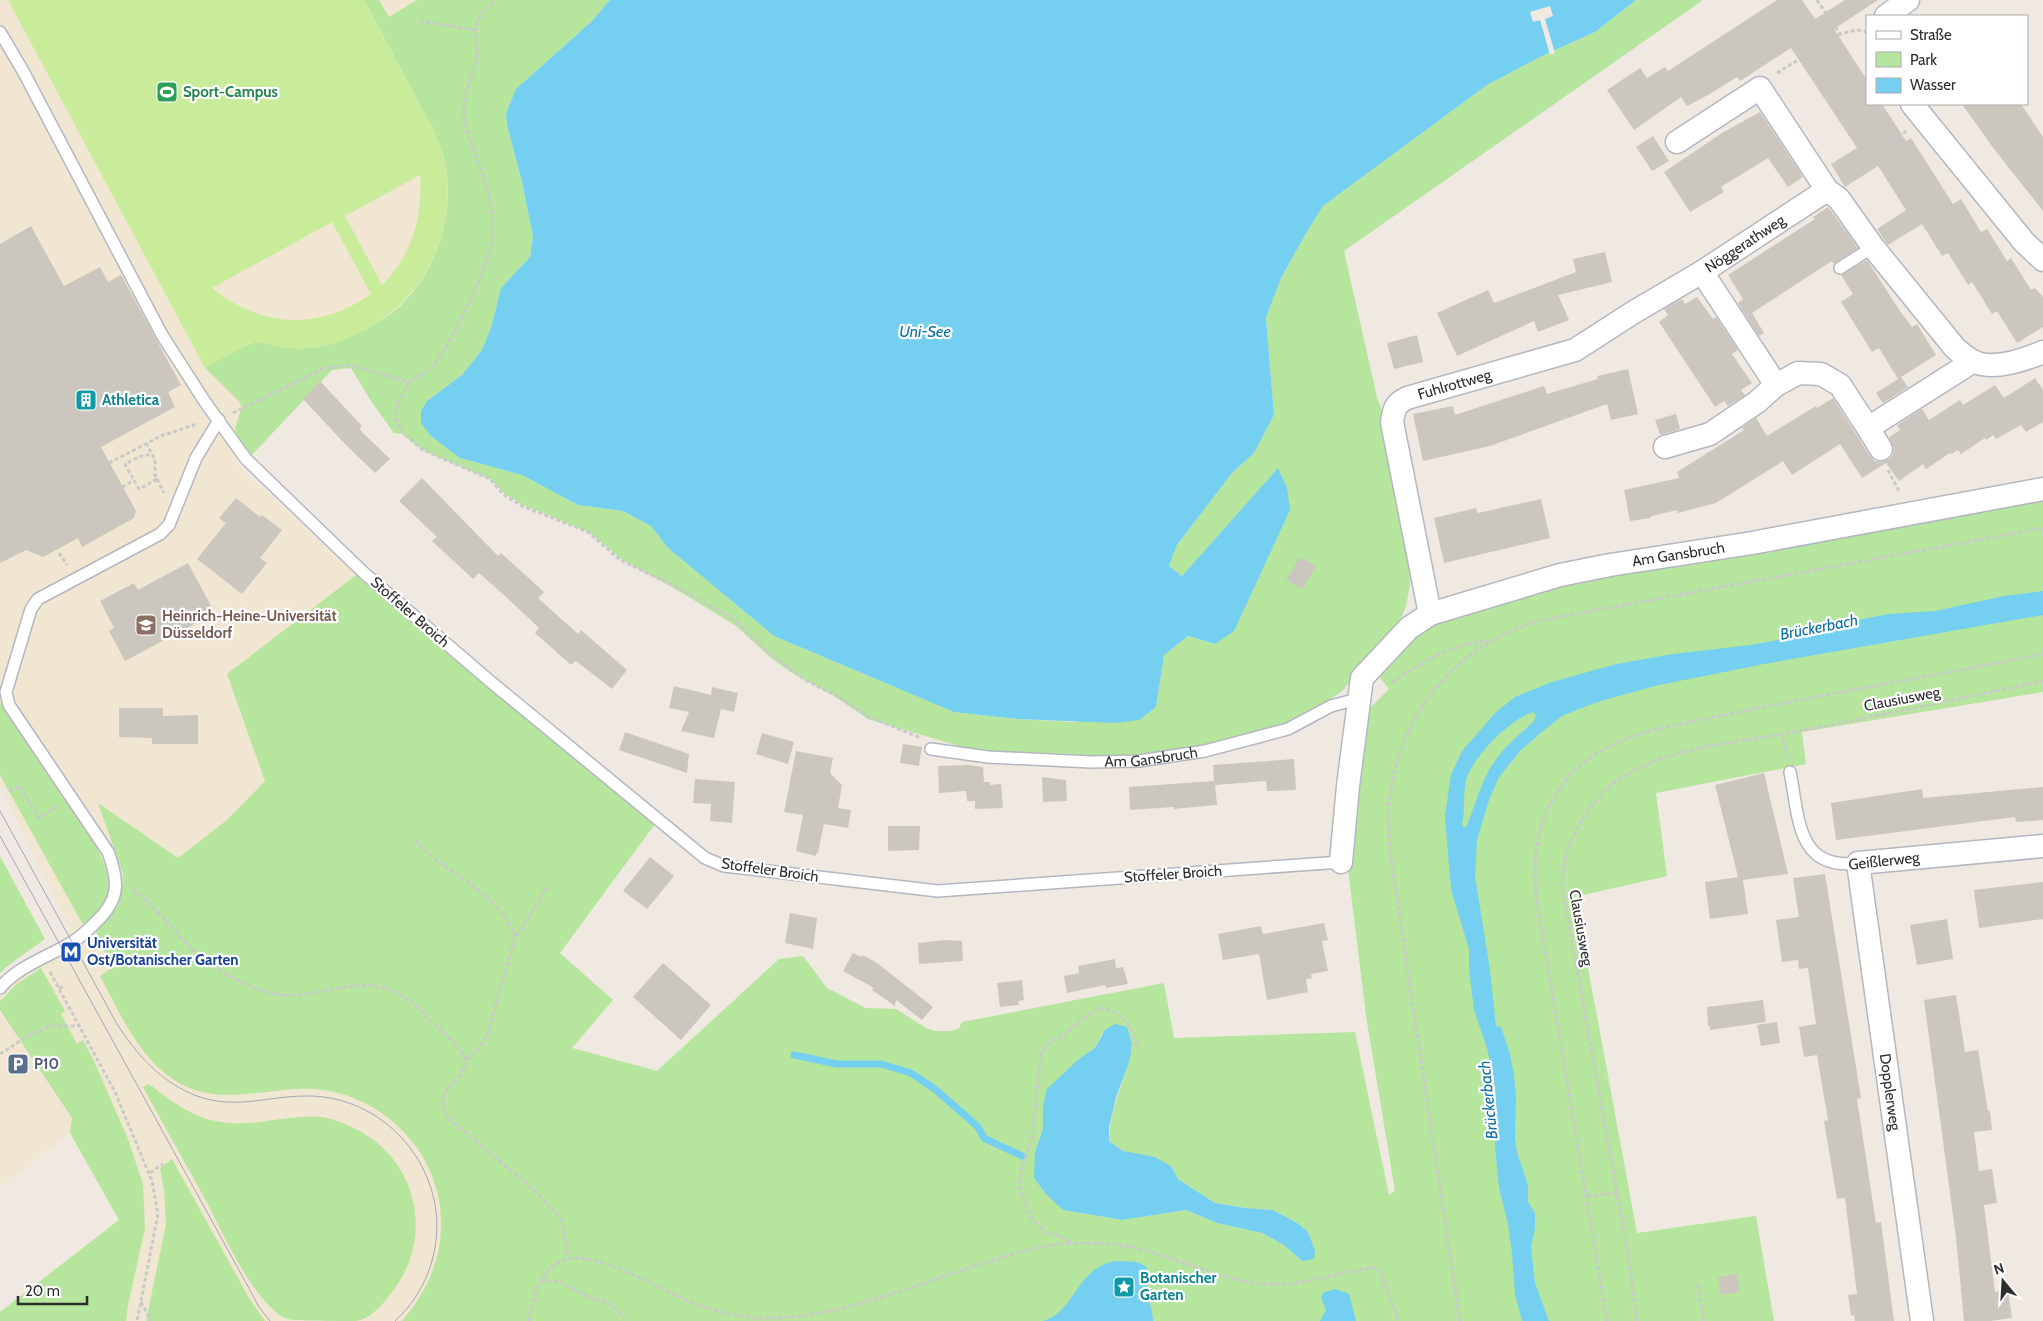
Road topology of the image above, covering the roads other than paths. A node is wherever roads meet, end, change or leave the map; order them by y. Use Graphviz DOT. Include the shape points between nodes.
graph roads {
  1 [pos="1908,0"];
  2 [pos="1887,15"];
  3 [pos="0,32"];
  4 [pos="1918,112"];
  5 [pos="1677,142"];
  6 [pos="1825,188"];
  7 [pos="1873,247"];
  8 [pos="2043,260"];
  9 [pos="1840,268"];
  10 [pos="1702,272"];
  11 [pos="2043,352"];
  12 [pos="1972,362"];
  13 [pos="1776,385"];
  14 [pos="219,420"];
  15 [pos="1868,428"];
  16 [pos="1664,447"];
  17 [pos="1881,449"];
  18 [pos="2043,489"];
  19 [pos="1430,614"];
  20 [pos="1361,698"];
  21 [pos="932,749"];
  22 [pos="1790,772"];
  23 [pos="2043,846"];
  24 [pos="1341,862"];
  25 [pos="1858,863"];
  26 [pos="0,988"];
  27 [pos="1922,1321"];
  1 -- 2 [label="street"];
  3 -- 14 [label="lane, Stoffeler Broich" via="162,335"];
  4 -- 8 [label="street" via="2024,242"];
  5 -- 6 [label="street" via="1760,88"];
  6 -- 7 [label="street" via="1839,199"];
  6 -- 10 [label="street, Nöggerathweg"];
  7 -- 9 [label="lane"];
  7 -- 12 [label="street" via="1956,348"];
  10 -- 13 [label="street, Nöggerathweg"];
  10 -- 19 [label="street, Fuhlrottweg" via="1575,350 1398,402 1392,422"];
  11 -- 12 [label="street" via="2003,365"];
  12 -- 15 [label="street"];
  13 -- 15 [label="street" via="1798,373 1821,374 1840,385"];
  13 -- 16 [label="street" via="1710,434"];
  14 -- 24 [label="lane, Stoffeler Broich" via="246,459 364,573 490,682 705,858 724,866 938,891"];
  14 -- 26 [label="lane" via="196,458 169,525 160,534 38,599 31,609 6,692 9,705 108,852 115,870 116,895 100,918 73,942 16,974"];
  15 -- 17 [label="street"];
  18 -- 19 [label="street, Am Gansbruch" via="1560,575"];
  19 -- 20 [label="street, Am Gansbruch" via="1409,628 1362,678"];
  20 -- 21 [label="lane, Am Gansbruch" via="1331,706 1288,729 1205,751 1139,761 988,757"];
  20 -- 24 [label="street, Am Gansbruch"];
  22 -- 25 [label="lane, Geißlerweg" via="1804,838 1815,855 1841,865"];
  23 -- 25 [label="street, Geißlerweg"];
  25 -- 27 [label="street, Dopplerweg"];
}
